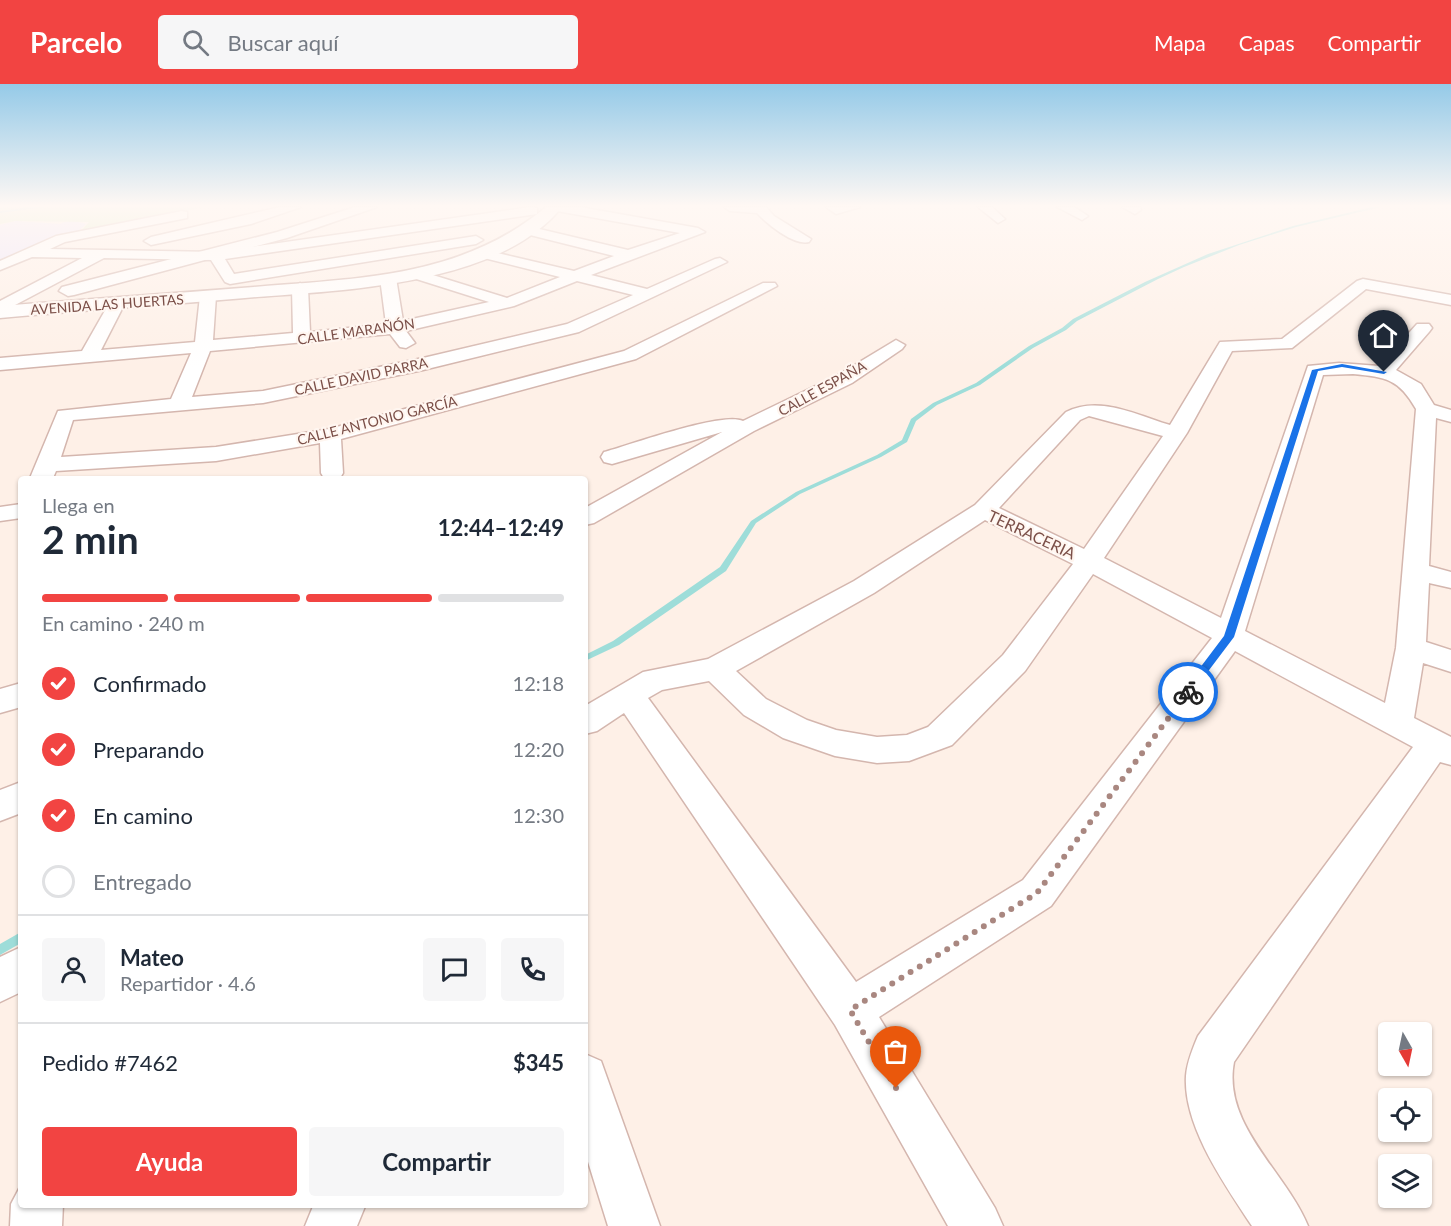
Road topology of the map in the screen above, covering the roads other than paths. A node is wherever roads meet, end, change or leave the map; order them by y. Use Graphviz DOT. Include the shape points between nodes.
graph roads {
  1 [pos="89,260"];
  2 [pos="192,260"];
  3 [pos="216,260"];
  4 [pos="376,260"];
  5 [pos="448,260"];
  6 [pos="522,260"];
  7 [pos="616,260"];
  8 [pos="720,262"];
  9 [pos="415,274"];
  10 [pos="575,277"];
  11 [pos="388,278"];
  12 [pos="769,286"];
  13 [pos="300,288"];
  14 [pos="647,294"];
  15 [pos="208,296"];
  16 [pos="1451,300"];
  17 [pos="117,303"];
  18 [pos="508,303"];
  19 [pos="0,310"];
  20 [pos="20,310"];
  21 [pos="395,328"];
  22 [pos="573,328"];
  23 [pos="1423,328"];
  24 [pos="0,331"];
  25 [pos="302,338"];
  26 [pos="896,345"];
  27 [pos="203,347"];
  28 [pos="89,355"];
  29 [pos="630,355"];
  30 [pos="0,364"];
  31 [pos="423,364"];
  32 [pos="1384,372"];
  33 [pos="179,404"];
  34 [pos="1438,412"];
  35 [pos="65,415"];
  36 [pos="747,427"];
  37 [pos="1176,433"];
  38 [pos="330,435"];
  39 [pos="216,454"];
  40 [pos="612,457"];
  41 [pos="45,472"];
  42 [pos="333,473"];
  43 [pos="203,476"];
  44 [pos="984,510"];
  45 [pos="18,511"];
  46 [pos="0,514"];
  47 [pos="588,516"];
  48 [pos="1089,561"];
  49 [pos="1415,571"];
  50 [pos="1451,580"];
  51 [pos="1229,637"];
  52 [pos="1411,648"];
  53 [pos="1451,661"];
  54 [pos="715,669"];
  55 [pos="628,694"];
  56 [pos="18,696"];
  57 [pos="0,700"];
  58 [pos="588,720"];
  59 [pos="1397,723"];
  60 [pos="1443,748"];
  61 [pos="18,797"];
  62 [pos="0,806"];
  63 [pos="18,970"];
  64 [pos="0,981"];
  65 [pos="850,1010"];
  66 [pos="588,1086"];
  67 [pos="37,1208"];
  68 [pos="339,1208"];
  69 [pos="36,1226"];
  70 [pos="331,1226"];
  71 [pos="634,1226"];
  72 [pos="977,1226"];
  73 [pos="1282,1226"];
  1 -- 19 [label="street"];
  2 -- 19 [label="street"];
  3 -- 4 [label="street" via="230,279"];
  5 -- 9 [label="street, AVENIDA LAS HUERTAS"];
  6 -- 10 [label="street"];
  7 -- 10 [label="street, CALLE MARAÑÓN"];
  8 -- 14 [label="street, CALLE DAVID PARRA"];
  9 -- 11 [label="street, AVENIDA LAS HUERTAS"];
  9 -- 18 [label="street"];
  10 -- 14 [label="street"];
  10 -- 18 [label="street, CALLE MARAÑÓN"];
  11 -- 13 [label="street, AVENIDA LAS HUERTAS"];
  11 -- 21 [label="street"];
  12 -- 29 [label="street, CALLE ANTONIO GARCÍA"];
  13 -- 15 [label="street, AVENIDA LAS HUERTAS"];
  13 -- 25 [label="street"];
  14 -- 22 [label="street, CALLE DAVID PARRA"];
  15 -- 17 [label="street, AVENIDA LAS HUERTAS"];
  15 -- 27 [label="street"];
  16 -- 37 [label="street" via="1363,284 1286,344 1226,346"];
  17 -- 20 [label="street, AVENIDA LAS HUERTAS"];
  17 -- 28 [label="street"];
  18 -- 21 [label="street, CALLE MARAÑÓN"];
  19 -- 20 [label="street, AVENIDA LAS HUERTAS"];
  20 -- 24 [label="street"];
  21 -- 25 [label="street, CALLE MARAÑÓN"];
  21 -- 31 [label="street"];
  22 -- 29 [label="street"];
  22 -- 31 [label="street, CALLE DAVID PARRA"];
  23 -- 32 [label="street"];
  25 -- 27 [label="street, CALLE MARAÑÓN"];
  26 -- 36 [label="street, CALLE ESPAÑA" via="845,379"];
  27 -- 28 [label="street, CALLE MARAÑÓN"];
  27 -- 33 [label="street"];
  28 -- 30 [label="street, CALLE MARAÑÓN"];
  29 -- 38 [label="street, CALLE ANTONIO GARCÍA"];
  31 -- 33 [label="street, CALLE DAVID PARRA" via="263,397"];
  32 -- 34 [label="street" via="1414,387"];
  32 -- 51 [label="street" via="1342,366 1315,370"];
  33 -- 35 [label="street, CALLE DAVID PARRA"];
  34 -- 49 [label="street"];
  35 -- 41 [label="street, CALLE ANTONIO GARCÍA"];
  36 -- 40 [label="street" via="735,424 709,428"];
  36 -- 47 [label="street, CALLE ESPAÑA"];
  37 -- 44 [label="street" via="1098,410 1085,410 1074,416"];
  37 -- 48 [label="street"];
  38 -- 39 [label="street, CALLE ANTONIO GARCÍA"];
  38 -- 42 [label="street"];
  39 -- 41 [label="street, CALLE ANTONIO GARCÍA"];
  39 -- 43 [label="street"];
  44 -- 48 [label="street, TERRACERIA"];
  44 -- 54 [label="street, TERRACERIA" via="864,587"];
  45 -- 46 [label="street"];
  48 -- 51 [label="street, TERRACERIA"];
  48 -- 54 [label="street" via="1014,663 940,736 909,748 867,749 795,729 755,707"];
  49 -- 50 [label="street"];
  49 -- 52 [label="street"];
  51 -- 59 [label="street, TERRACERIA"];
  51 -- 65 [label="street" via="1037,893"];
  52 -- 53 [label="street"];
  52 -- 59 [label="street"];
  54 -- 55 [label="street, TERRACERIA" via="654,680"];
  55 -- 58 [label="street, TERRACERIA"];
  55 -- 65 [label="street"];
  56 -- 57 [label="street"];
  59 -- 60 [label="street, TERRACERIA"];
  60 -- 73 [label="street" via="1214,1052 1209,1076 1213,1107 1233,1152"];
  61 -- 62 [label="street"];
  63 -- 64 [label="street"];
  65 -- 72 [label="street"];
  66 -- 71 [label="street"];
  67 -- 69 [label="street"];
  68 -- 70 [label="street"];
}
